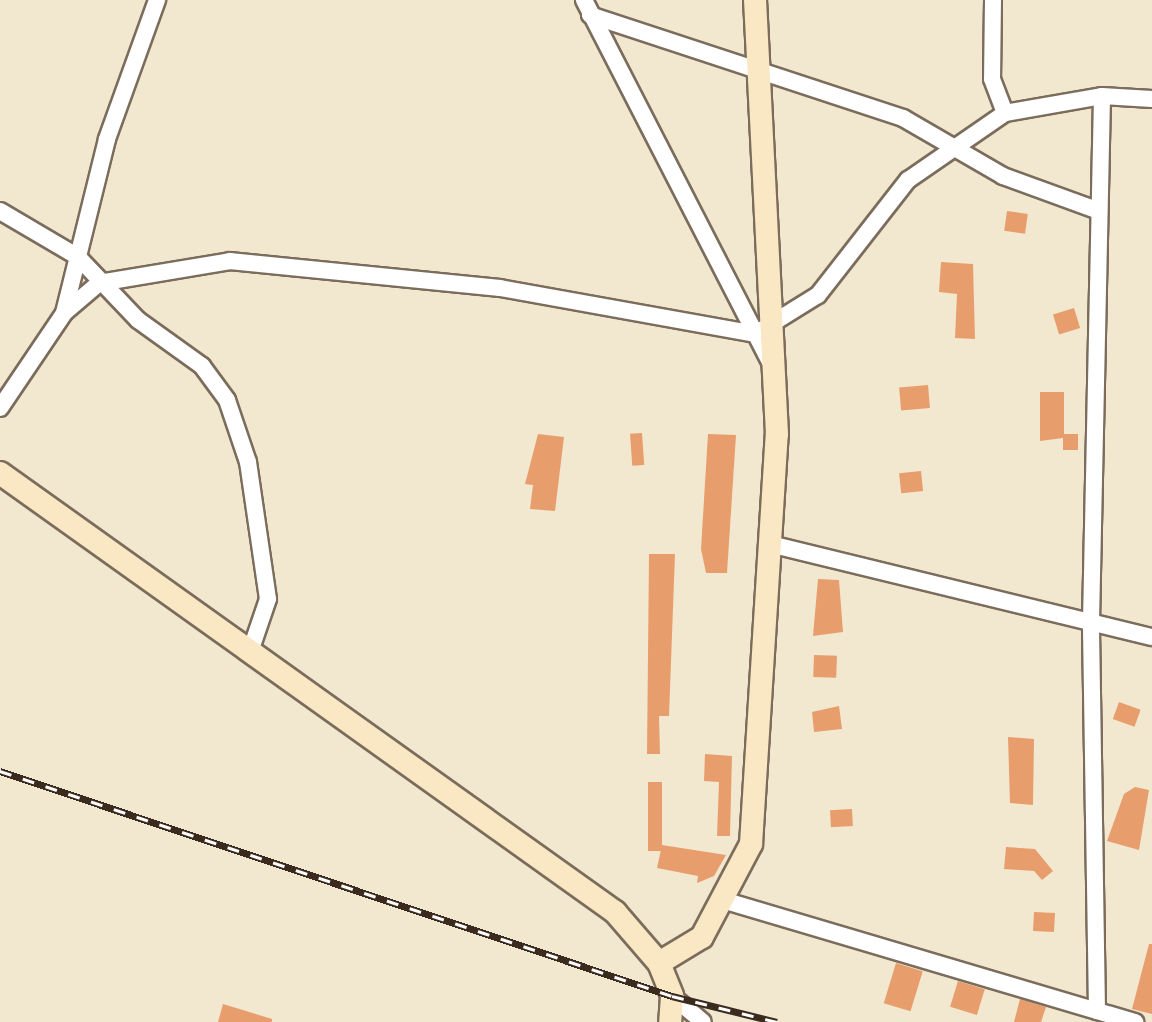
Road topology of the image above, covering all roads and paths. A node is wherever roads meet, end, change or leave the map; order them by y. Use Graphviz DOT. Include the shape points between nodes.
graph roads {
  1 [pos="157,0"];
  2 [pos="755,0"];
  3 [pos="993,0"];
  4 [pos="587,7"];
  5 [pos="758,70"];
  6 [pos="1102,96"];
  7 [pos="1152,99"];
  8 [pos="1005,113"];
  9 [pos="952,144"];
  10 [pos="0,211"];
  11 [pos="1099,211"];
  12 [pos="78,257"];
  13 [pos="99,283"];
  14 [pos="64,313"];
  15 [pos="763,331"];
  16 [pos="0,408"];
  17 [pos="0,473"];
  18 [pos="770,544"];
  19 [pos="1091,622"];
  20 [pos="1152,637"];
  21 [pos="250,652"];
  22 [pos="726,901"];
  23 [pos="659,963"];
  24 [pos="672,996"];
  25 [pos="1097,1011"];
  26 [pos="670,1022"];
  27 [pos="703,1022"];
  28 [pos="1135,1022"];
  1 -- 12 [label="street" via="107,139"];
  2 -- 5 [label="main road"];
  3 -- 8 [label="street" via="992,79"];
  4 -- 5 [label="street"];
  4 -- 15 [label="street"];
  5 -- 9 [label="street" via="903,118"];
  5 -- 15 [label="main road"];
  6 -- 7 [label="street"];
  6 -- 8 [label="street"];
  6 -- 11 [label="street"];
  8 -- 9 [label="street"];
  9 -- 11 [label="street" via="1003,176"];
  9 -- 15 [label="street" via="908,180 818,295"];
  10 -- 12 [label="street"];
  11 -- 19 [label="street"];
  12 -- 13 [label="street"];
  12 -- 14 [label="street"];
  13 -- 14 [label="street"];
  13 -- 15 [label="street" via="230,261 500,288"];
  13 -- 21 [label="street" via="202,366 227,400 248,462 268,599"];
  14 -- 16 [label="street"];
  15 -- 18 [label="main road" via="773,369"];
  17 -- 21 [label="main road"];
  18 -- 19 [label="street"];
  18 -- 22 [label="main road" via="751,844"];
  19 -- 20 [label="street"];
  19 -- 25 [label="street"];
  21 -- 23 [label="main road" via="615,912"];
  22 -- 23 [label="main road" via="702,937"];
  22 -- 25 [label="street"];
  23 -- 24 [label="main road"];
  24 -- 26 [label="main road"];
  24 -- 27 [label="street"];
  25 -- 28 [label="street"];
}
